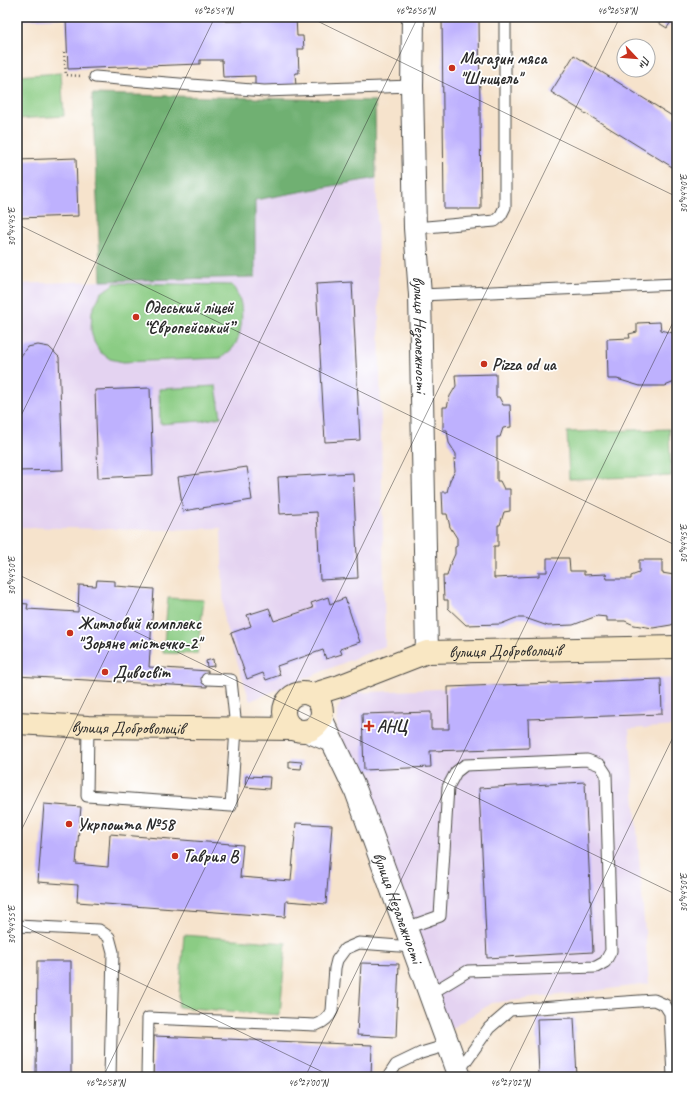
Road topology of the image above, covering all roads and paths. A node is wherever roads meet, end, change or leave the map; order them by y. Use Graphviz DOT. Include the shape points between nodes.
graph roads {
  1 [pos="413,17"];
  2 [pos="505,17"];
  3 [pos="64,52"];
  4 [pos="95,77"];
  5 [pos="412,86"];
  6 [pos="415,228"];
  7 [pos="677,284"];
  8 [pos="420,295"];
  9 [pos="677,647"];
  10 [pos="426,652"];
  11 [pos="207,679"];
  12 [pos="284,707"];
  13 [pos="311,717"];
  14 [pos="17,723"];
  15 [pos="88,727"];
  16 [pos="238,728"];
  17 [pos="17,926"];
  18 [pos="409,938"];
  19 [pos="430,994"];
  20 [pos="448,1045"];
  21 [pos="459,1075"];
  22 [pos="110,1077"];
  23 [pos="147,1077"];
  24 [pos="388,1077"];
  25 [pos="673,1077"];
  1 -- 5 [label="street, вулиця Незалежності"];
  2 -- 6 [label="lane" via="505,207 495,221"];
  3 -- 4 [label="path" via="66,75"];
  4 -- 5 [label="lane" via="264,91"];
  5 -- 6 [label="street, вулиця Незалежності"];
  6 -- 8 [label="street, вулиця Незалежності"];
  7 -- 8 [label="lane"];
  8 -- 10 [label="street, вулиця Незалежності"];
  9 -- 10 [label="street, вулиця Добровольців"];
  10 -- 13 [label="street, вулиця Добровольців" via="340,686"];
  11 -- 16 [label="lane" via="231,680"];
  12 -- 13 [label="street" via="285,720 289,725"];
  12 -- 13 [label="street, вулиця Добровольців" via="292,697 305,694"];
  12 -- 16 [label="street, вулиця Добровольців"];
  13 -- 16 [label="street, вулиця Добровольців"];
  13 -- 18 [label="street, вулиця Незалежності" via="331,741 356,791"];
  14 -- 15 [label="street, вулиця Добровольців"];
  15 -- 16 [label="street, вулиця Добровольців"];
  15 -- 16 [label="lane" via="86,796 231,806"];
  17 -- 22 [label="lane" via="99,930 109,937 113,952"];
  18 -- 19 [label="street, вулиця Незалежності"];
  18 -- 19 [label="lane" via="440,916 448,787 456,772 466,765 587,760 600,765 606,774 611,950 605,962 596,967 468,971"];
  18 -- 23 [label="lane" via="359,943 345,949 335,968 332,1011 330,1016 316,1025 148,1018"];
  19 -- 20 [label="street, вулиця Незалежності"];
  20 -- 21 [label="street, вулиця Незалежності"];
  20 -- 24 [label="lane" via="421,1053 396,1065"];
  21 -- 25 [label="lane" via="489,1028 510,1010 654,1000 665,1005 670,1013"];
}
